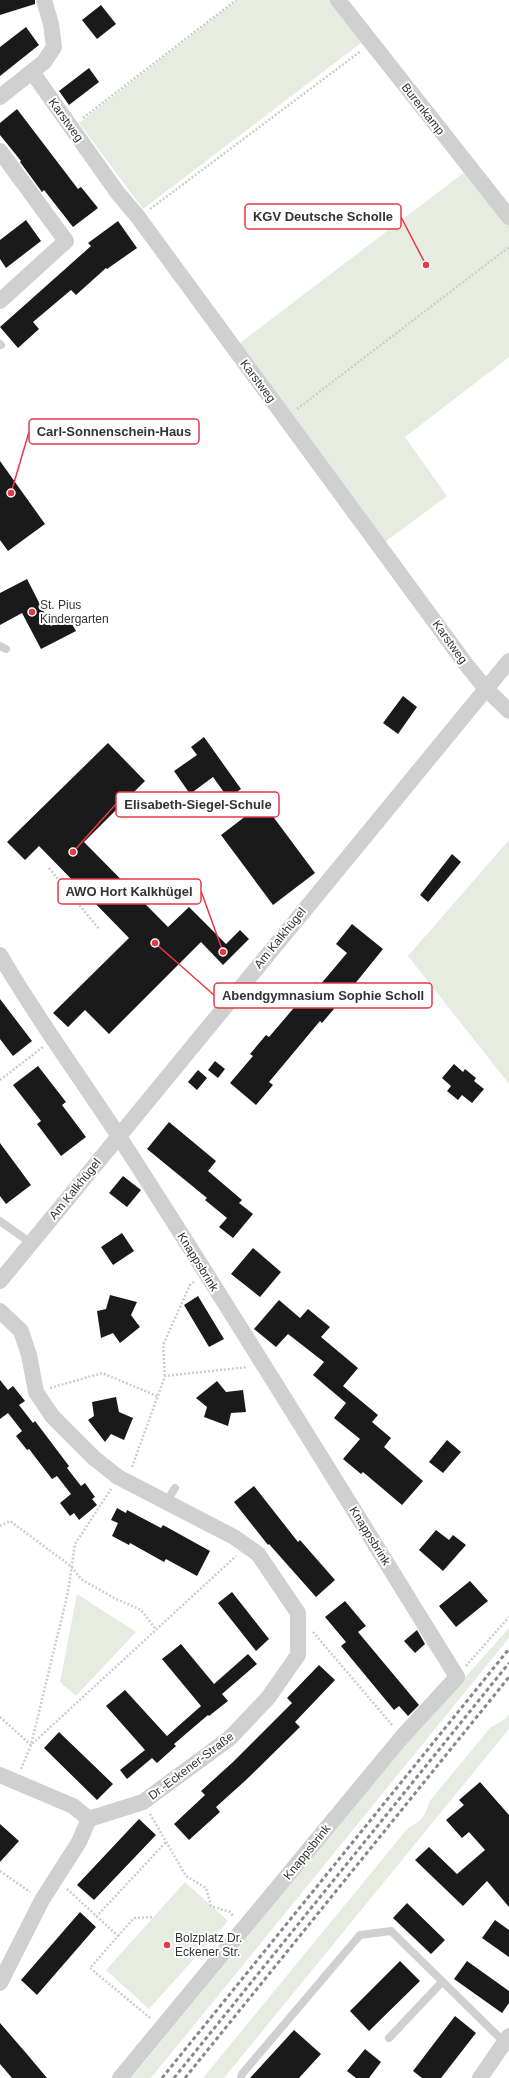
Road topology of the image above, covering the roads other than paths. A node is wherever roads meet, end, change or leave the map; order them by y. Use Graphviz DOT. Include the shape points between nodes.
graph roads {
  1 [pos="44,0"];
  2 [pos="338,0"];
  3 [pos="32,72"];
  4 [pos="0,97"];
  5 [pos="0,152"];
  6 [pos="509,217"];
  7 [pos="0,301"];
  8 [pos="509,661"];
  9 [pos="486,689"];
  10 [pos="509,711"];
  11 [pos="0,955"];
  12 [pos="118,1136"];
  13 [pos="0,1221"];
  14 [pos="31,1243"];
  15 [pos="0,1281"];
  16 [pos="0,1311"];
  17 [pos="175,1488"];
  18 [pos="166,1502"];
  19 [pos="0,1775"];
  20 [pos="89,1819"];
  21 [pos="442,1982"];
  22 [pos="0,1983"];
  23 [pos="389,2038"];
  24 [pos="507,2039"];
  25 [pos="120,2078"];
  26 [pos="241,2078"];
  27 [pos="480,2078"];
  1 -- 3 [label="street" via="54,47 44,62"];
  2 -- 6 [label="street, Burenkamp"];
  3 -- 4 [label="street"];
  3 -- 9 [label="street, Karstweg" via="117,192"];
  5 -- 7 [label="street" via="66,241"];
  8 -- 9 [label="street, Am Kalkhügel"];
  9 -- 10 [label="street"];
  9 -- 12 [label="street, Am Kalkhügel"];
  11 -- 12 [label="street, Knappsbrink"];
  12 -- 14 [label="street, Am Kalkhügel"];
  12 -- 25 [label="street, Knappsbrink" via="284,1396 457,1676 402,1736 163,2029"];
  13 -- 14 [label="lane"];
  14 -- 15 [label="street, Am Kalkhügel"];
  16 -- 18 [label="street" via="21,1331 29,1355 36,1392 52,1416 94,1458 123,1479"];
  17 -- 18 [label="lane"];
  18 -- 20 [label="street, Dr.-Eckener-Straße" via="234,1537 258,1554 298,1614 298,1655 268,1698 230,1738 143,1802"];
  19 -- 20 [label="street" via="73,1806"];
  20 -- 22 [label="street" via="79,1842 42,1900"];
  21 -- 23 [label="lane"];
  21 -- 24 [label="lane"];
  21 -- 26 [label="lane" via="391,1931 360,1935"];
  24 -- 27 [label="street"];
}
